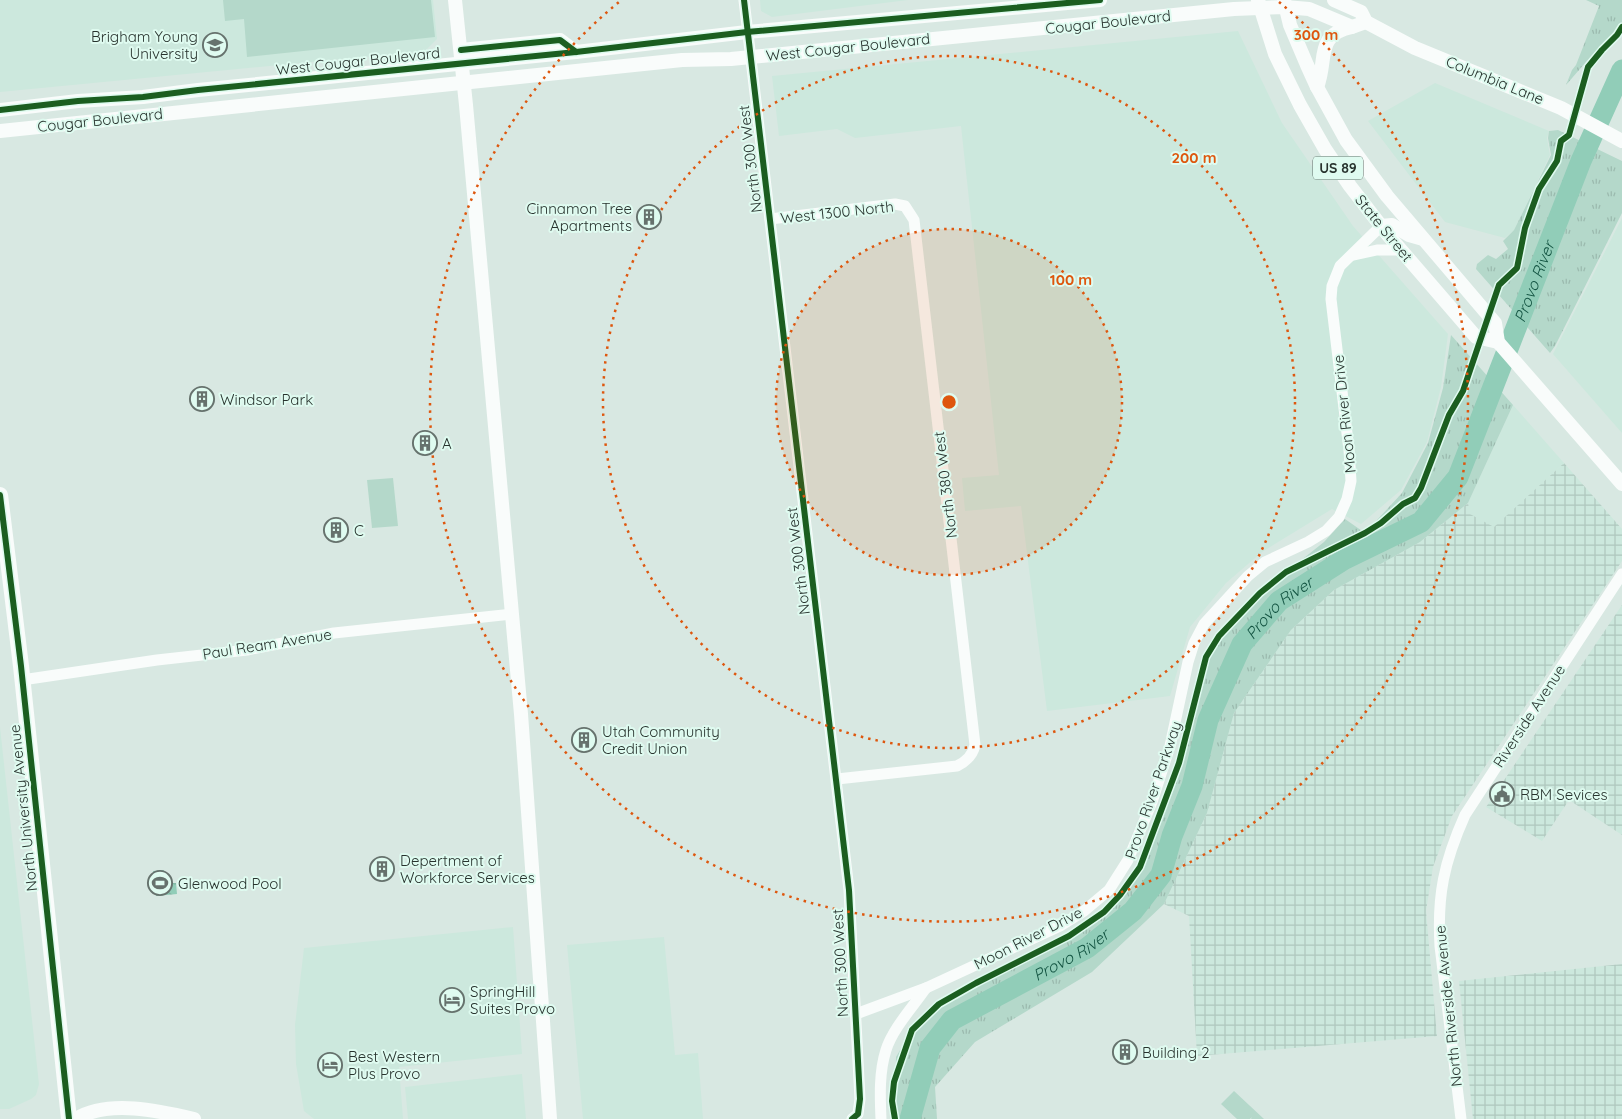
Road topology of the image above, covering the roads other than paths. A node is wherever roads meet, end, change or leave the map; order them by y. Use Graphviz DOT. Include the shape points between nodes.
graph roads {
  1 [pos="455,0"];
  2 [pos="744,0"];
  3 [pos="1100,0"];
  4 [pos="1334,0"];
  5 [pos="1285,3"];
  6 [pos="1258,4"];
  7 [pos="892,20"];
  8 [pos="1366,22"];
  9 [pos="1352,27"];
  10 [pos="1020,31"];
  11 [pos="747,32"];
  12 [pos="462,57"];
  13 [pos="750,57"];
  14 [pos="464,83"];
  15 [pos="1317,87"];
  16 [pos="143,97"];
  17 [pos="199,109"];
  18 [pos="0,110"];
  19 [pos="0,131"];
  20 [pos="1622,141"];
  21 [pos="905,206"];
  22 [pos="770,219"];
  23 [pos="1381,226"];
  24 [pos="1424,239"];
  25 [pos="1400,250"];
  26 [pos="1352,255"];
  27 [pos="1498,342"];
  28 [pos="1622,484"];
  29 [pos="0,495"];
  30 [pos="1622,574"];
  31 [pos="512,614"];
  32 [pos="22,680"];
  33 [pos="837,779"];
  34 [pos="1440,893"];
  35 [pos="950,977"];
  36 [pos="926,988"];
  37 [pos="856,1014"];
  38 [pos="69,1119"];
  39 [pos="76,1119"];
  40 [pos="194,1119"];
  41 [pos="550,1119"];
  42 [pos="852,1119"];
  43 [pos="881,1119"];
  44 [pos="1461,1119"];
  1 -- 12 [label="main road"];
  2 -- 11 [label="street, North 300 West"];
  3 -- 7 [label="main road, Cougar Boulevard"];
  4 -- 8 [label="main road, Columbia Lane" via="1361,12"];
  5 -- 6 [label="main road, Cougar Boulevard"];
  5 -- 9 [label="main road"];
  5 -- 15 [label="main road, State Street / US 89" via="1292,32"];
  6 -- 10 [label="main road, Cougar Boulevard"];
  6 -- 23 [label="main road, State Street / US 89" via="1275,54 1300,105 1325,149"];
  7 -- 11 [label="main road, West Cougar Boulevard"];
  8 -- 9 [label="main road"];
  8 -- 20 [label="main road, Columbia Lane" via="1415,48 1560,108"];
  9 -- 15 [label="main road" via="1337,32 1325,45"];
  10 -- 13 [label="main road, West Cougar Boulevard"];
  11 -- 12 [label="main road, West Cougar Boulevard" via="576,52"];
  11 -- 13 [label="street, North 300 West"];
  12 -- 14 [label="main road"];
  12 -- 16 [label="main road, West Cougar Boulevard"];
  13 -- 14 [label="main road, West Cougar Boulevard" via="682,60"];
  13 -- 22 [label="street, North 300 West"];
  14 -- 17 [label="main road, West Cougar Boulevard"];
  14 -- 31 [label="main road"];
  15 -- 24 [label="main road, State Street / US 89" via="1346,140"];
  16 -- 18 [label="main road, Cougar Boulevard"];
  17 -- 19 [label="main road, Cougar Boulevard"];
  21 -- 22 [label="street, West 1300 North" via="884,205"];
  21 -- 33 [label="street, North 380 West" via="914,220 974,751 964,763 950,768"];
  22 -- 33 [label="street, North 300 West"];
  23 -- 24 [label="main road" via="1392,225"];
  23 -- 25 [label="main road, State Street / US 89"];
  23 -- 26 [label="street, Moon River Drive"];
  24 -- 27 [label="main road, State Street / US 89" via="1495,323"];
  25 -- 26 [label="street"];
  25 -- 27 [label="main road, State Street / US 89" via="1476,337"];
  26 -- 35 [label="street, Moon River Drive" via="1340,266 1331,299 1351,481 1339,517 1326,532 1265,562 1204,624 1188,662 1170,746 1152,802 1128,860 1108,890 1060,926"];
  27 -- 28 [label="main road, State Street / US 89"];
  29 -- 32 [label="highway, North University Avenue"];
  30 -- 34 [label="street, Riverside Avenue" via="1465,814 1454,838"];
  31 -- 32 [label="street, Paul Ream Avenue" via="334,633 247,650"];
  31 -- 41 [label="main road"];
  32 -- 38 [label="highway, North University Avenue"];
  33 -- 37 [label="street, North 300 West" via="849,890"];
  34 -- 44 [label="street, North Riverside Avenue" via="1440,946"];
  35 -- 36 [label="street, North 300 West"];
  36 -- 37 [label="street, North 300 West"];
  36 -- 43 [label="street" via="886,1049 880,1080"];
  37 -- 42 [label="street, North 300 West" via="860,1099 858,1114"];
  39 -- 40 [label="main road" via="113,1108 156,1111"];
}
